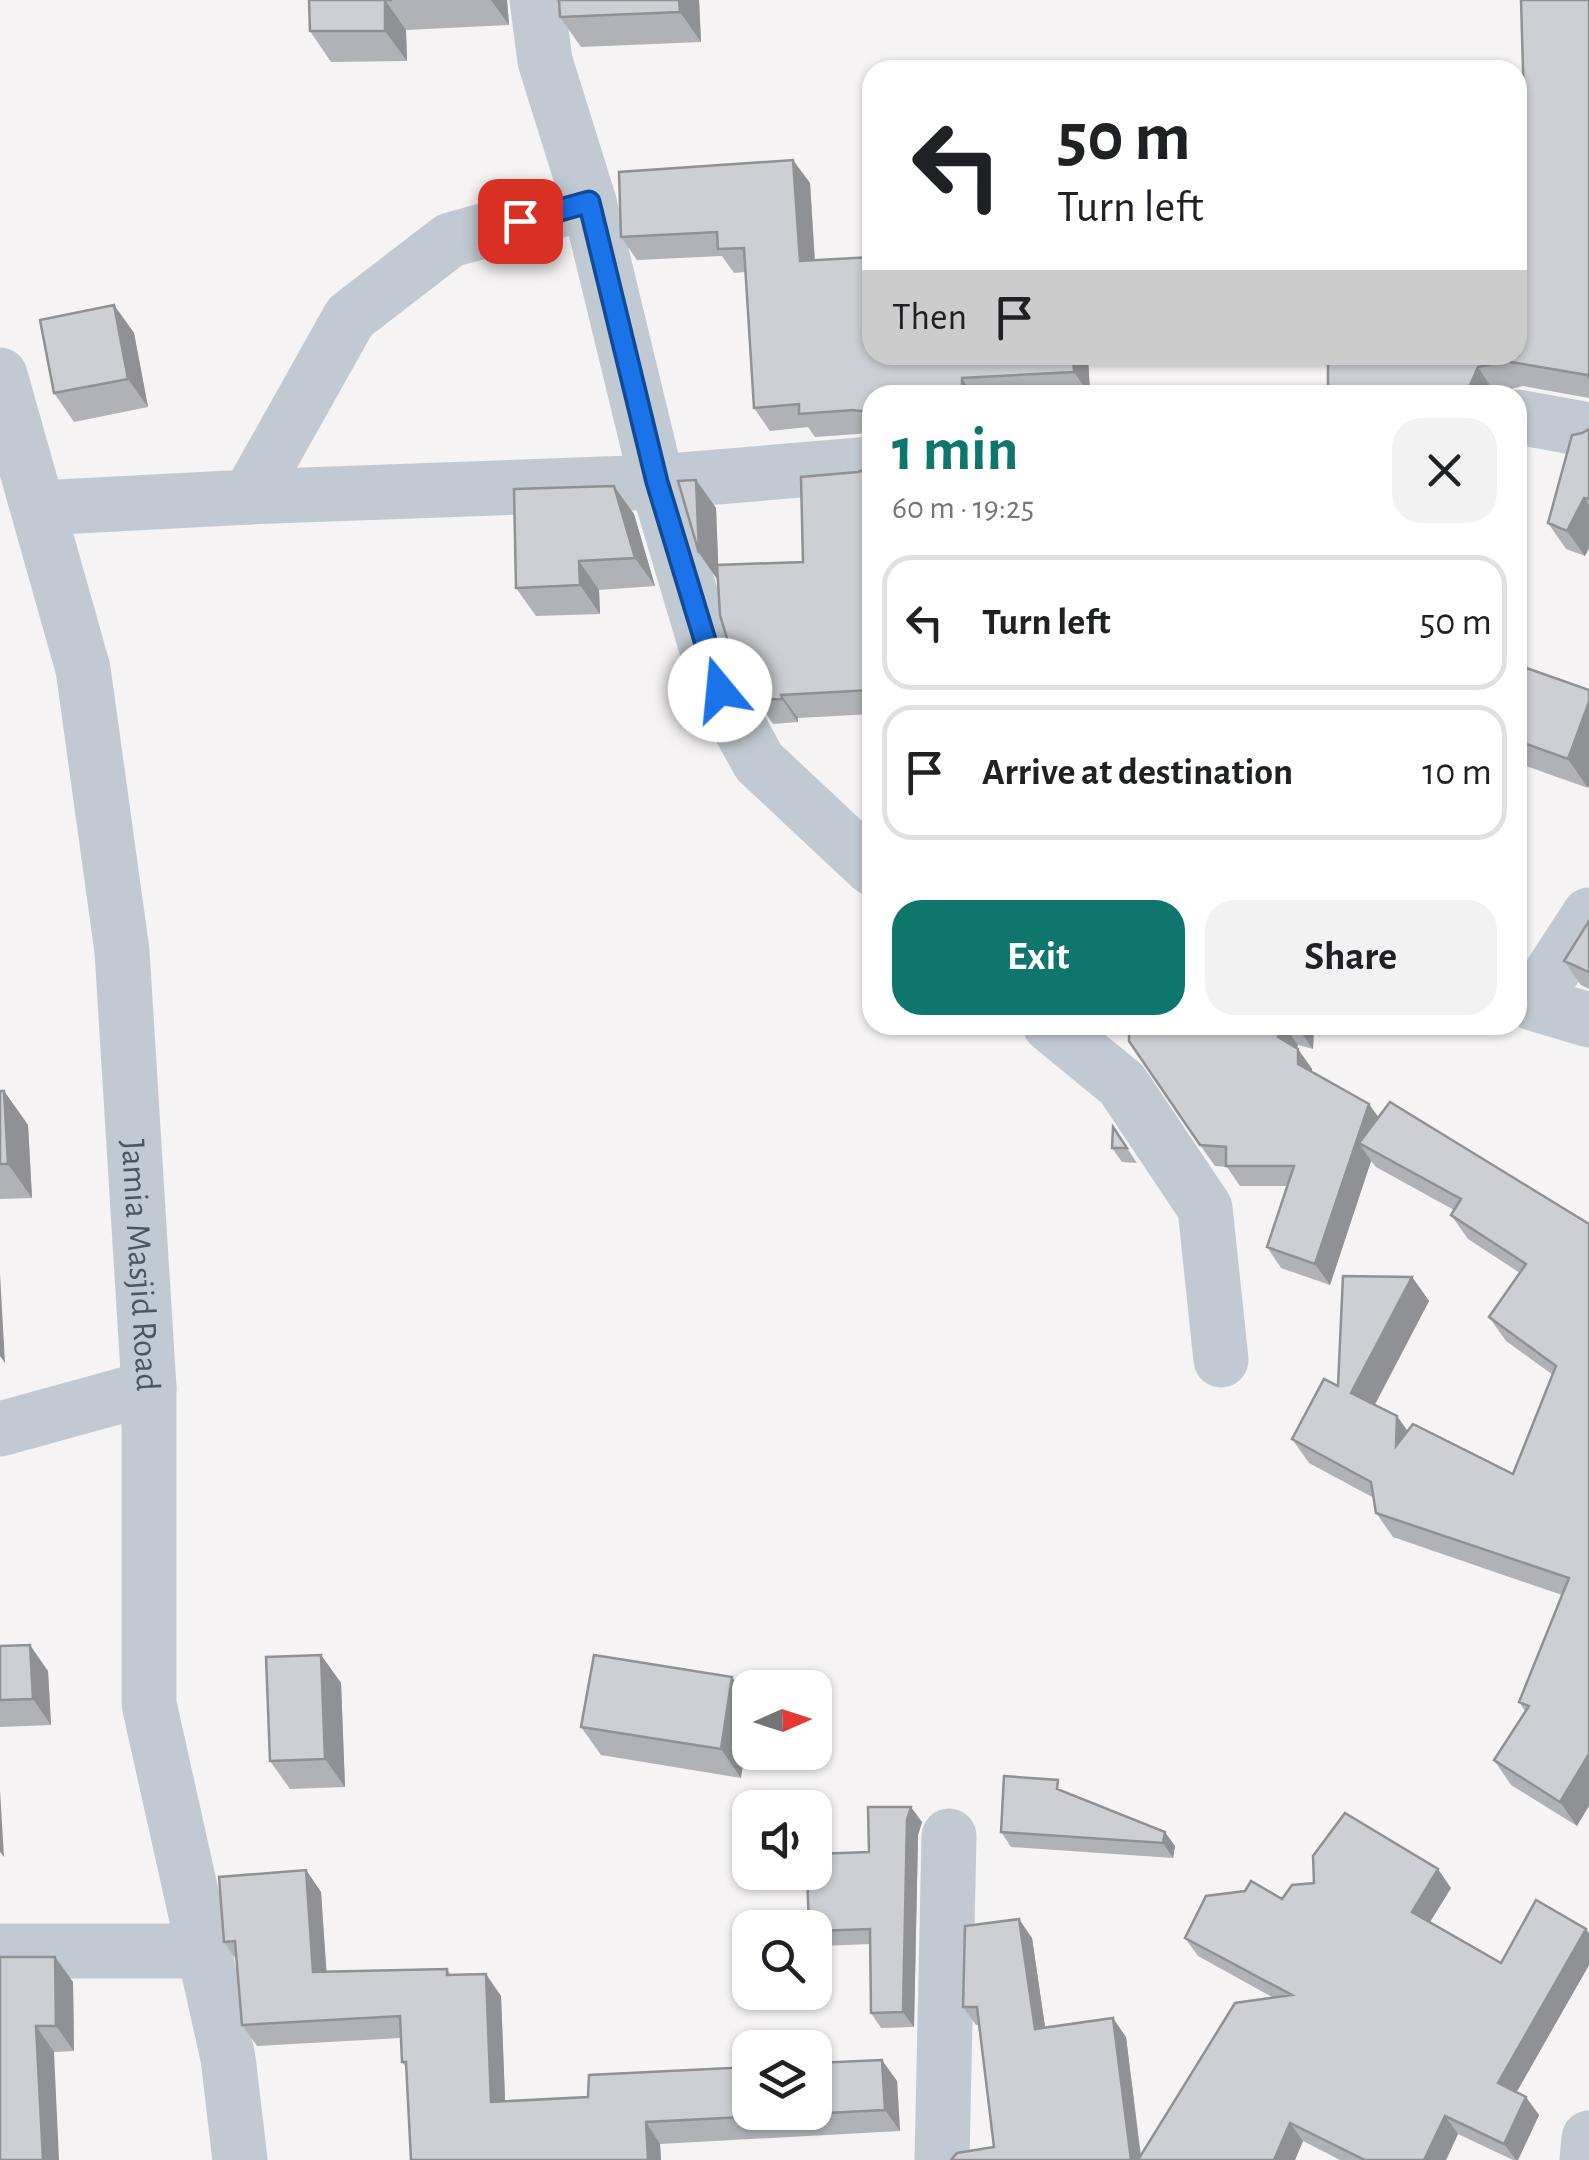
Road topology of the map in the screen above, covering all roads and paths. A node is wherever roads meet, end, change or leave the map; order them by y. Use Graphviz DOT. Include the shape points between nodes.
graph roads {
  1 [pos="537,0"];
  2 [pos="589,202"];
  3 [pos="0,375"];
  4 [pos="1527,418"];
  5 [pos="1589,430"];
  6 [pos="862,465"];
  7 [pos="657,482"];
  8 [pos="249,497"];
  9 [pos="39,508"];
  10 [pos="862,859"];
  11 [pos="1557,938"];
  12 [pos="1589,1020"];
  13 [pos="1062,1035"];
  14 [pos="1222,1360"];
  15 [pos="149,1388"];
  16 [pos="0,1429"];
  17 [pos="949,1836"];
  18 [pos="0,1951"];
  19 [pos="205,1951"];
  20 [pos="1589,2138"];
  21 [pos="240,2160"];
  22 [pos="942,2160"];
  23 [pos="1587,2160"];
  1 -- 2 [label="street" via="545,61"];
  2 -- 7 [label="street"];
  2 -- 8 [label="street" via="450,240 350,317"];
  3 -- 9 [label="street, Jamia Masjid Road"];
  4 -- 5 [label="street"];
  6 -- 7 [label="street"];
  7 -- 8 [label="street"];
  7 -- 10 [label="street" via="720,690 759,762"];
  8 -- 9 [label="street"];
  9 -- 15 [label="street, Jamia Masjid Road" via="83,669 122,951"];
  11 -- 12 [label="street" via="1532,1004"];
  13 -- 14 [label="street" via="1122,1084 1205,1208"];
  15 -- 16 [label="street"];
  15 -- 19 [label="street, Jamia Masjid Road" via="149,1704"];
  17 -- 22 [label="street"];
  18 -- 19 [label="street"];
  19 -- 21 [label="street, Jamia Masjid Road" via="228,2058"];
  20 -- 23 [label="street"];
}
